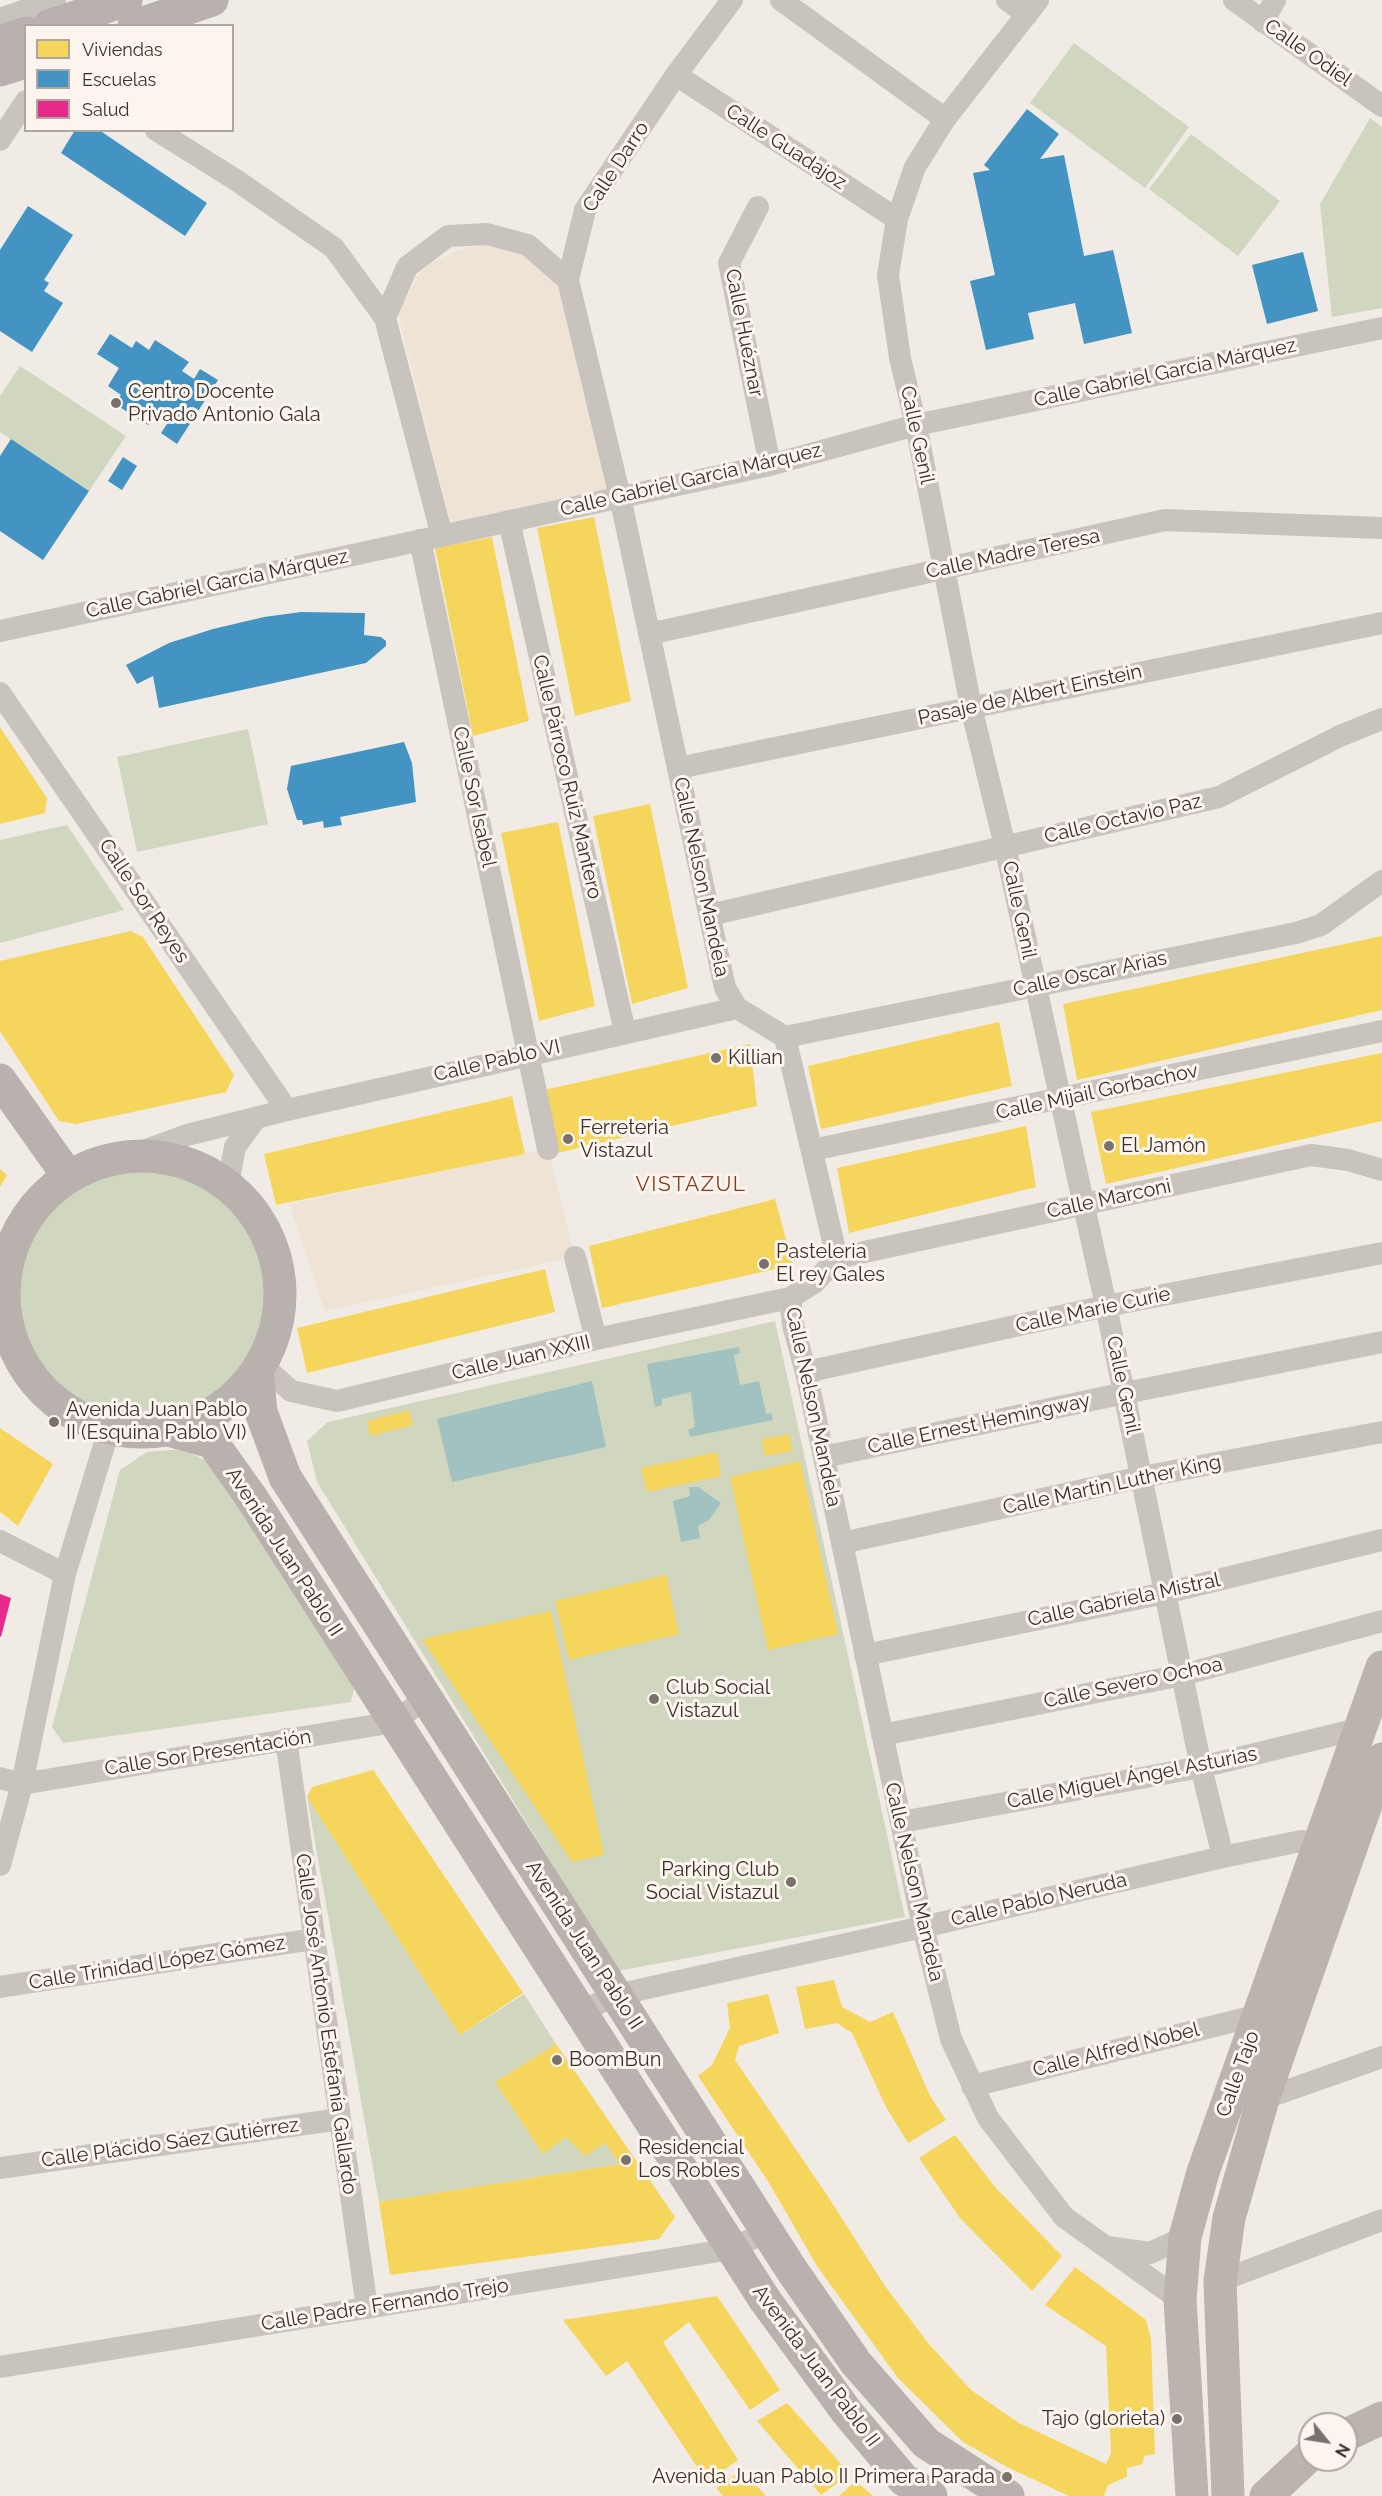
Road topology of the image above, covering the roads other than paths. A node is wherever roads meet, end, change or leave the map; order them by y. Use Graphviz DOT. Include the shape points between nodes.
graph roads {
  1 [pos="126,0"];
  2 [pos="212,0"];
  3 [pos="732,0"];
  4 [pos="781,0"];
  5 [pos="1007,0"];
  6 [pos="1234,0"];
  7 [pos="1275,0"];
  8 [pos="1033,8"];
  9 [pos="40,13"];
  10 [pos="0,19"];
  11 [pos="1263,22"];
  12 [pos="25,24"];
  13 [pos="140,24"];
  14 [pos="24,25"];
  15 [pos="0,42"];
  16 [pos="24,63"];
  17 [pos="0,70"];
  18 [pos="676,75"];
  19 [pos="24,104"];
  20 [pos="1382,106"];
  21 [pos="945,119"];
  22 [pos="159,132"];
  23 [pos="0,140"];
  24 [pos="758,207"];
  25 [pos="897,219"];
  26 [pos="568,280"];
  27 [pos="385,318"];
  28 [pos="1382,328"];
  29 [pos="916,425"];
  30 [pos="770,465"];
  31 [pos="620,497"];
  32 [pos="509,521"];
  33 [pos="1382,528"];
  34 [pos="431,538"];
  35 [pos="944,570"];
  36 [pos="1382,623"];
  37 [pos="0,631"];
  38 [pos="649,634"];
  39 [pos="0,693"];
  40 [pos="971,707"];
  41 [pos="1382,719"];
  42 [pos="678,768"];
  43 [pos="1005,846"];
  44 [pos="1382,881"];
  45 [pos="710,915"];
  46 [pos="1035,986"];
  47 [pos="737,1008"];
  48 [pos="1382,1031"];
  49 [pos="625,1032"];
  50 [pos="785,1037"];
  51 [pos="529,1054"];
  52 [pos="0,1080"];
  53 [pos="1060,1100"];
  54 [pos="287,1110"];
  55 [pos="257,1117"];
  56 [pos="548,1149"];
  57 [pos="812,1150"];
  58 [pos="132,1155"];
  59 [pos="1382,1170"];
  60 [pos="68,1176"];
  61 [pos="228,1184"];
  62 [pos="1082,1205"];
  63 [pos="1382,1253"];
  64 [pos="575,1257"];
  65 [pos="837,1258"];
  66 [pos="790,1298"];
  67 [pos="1106,1306"];
  68 [pos="596,1340"];
  69 [pos="1382,1342"];
  70 [pos="259,1367"];
  71 [pos="806,1372"];
  72 [pos="1125,1393"];
  73 [pos="109,1429"];
  74 [pos="169,1430"];
  75 [pos="1382,1432"];
  76 [pos="824,1457"];
  77 [pos="1142,1478"];
  78 [pos="1382,1540"];
  79 [pos="0,1541"];
  80 [pos="842,1543"];
  81 [pos="65,1574"];
  82 [pos="1165,1593"];
  83 [pos="1382,1621"];
  84 [pos="865,1655"];
  85 [pos="1382,1667"];
  86 [pos="1182,1675"];
  87 [pos="426,1698"];
  88 [pos="394,1722"];
  89 [pos="1362,1728"];
  90 [pos="882,1736"];
  91 [pos="286,1739"];
  92 [pos="1382,1759"];
  93 [pos="1201,1767"];
  94 [pos="0,1778"];
  95 [pos="22,1784"];
  96 [pos="900,1822"];
  97 [pos="1321,1844"];
  98 [pos="1223,1857"];
  99 [pos="0,1865"];
  100 [pos="923,1928"];
  101 [pos="314,1939"];
  102 [pos="0,1987"];
  103 [pos="616,1995"];
  104 [pos="580,2012"];
  105 [pos="1259,2015"];
  106 [pos="1382,2057"];
  107 [pos="972,2086"];
  108 [pos="1263,2098"];
  109 [pos="340,2119"];
  110 [pos="0,2168"];
  111 [pos="1382,2220"];
  112 [pos="767,2231"];
  113 [pos="1185,2236"];
  114 [pos="1104,2247"];
  115 [pos="732,2249"];
  116 [pos="1220,2281"];
  117 [pos="1180,2300"];
  118 [pos="367,2308"];
  119 [pos="0,2367"];
  120 [pos="1382,2418"];
  121 [pos="1358,2429"];
  122 [pos="1298,2466"];
  123 [pos="931,2496"];
  124 [pos="1008,2496"];
  125 [pos="1192,2496"];
  126 [pos="1228,2496"];
  127 [pos="1266,2496"];
  1 -- 9 [label="main road"];
  2 -- 13 [label="main road"];
  3 -- 18 [label="street, Calle Darro"];
  4 -- 21 [label="street"];
  5 -- 8 [label="street"];
  6 -- 11 [label="street, Calle Odiel"];
  7 -- 11 [label="street"];
  8 -- 21 [label="street, Calle Genil"];
  9 -- 10 [label="street"];
  9 -- 12 [label="main road"];
  11 -- 20 [label="street, Calle Odiel"];
  14 -- 15 [label="main road"];
  16 -- 17 [label="main road"];
  18 -- 25 [label="street, Calle Guadajoz"];
  18 -- 26 [label="street, Calle Darro" via="585,210"];
  19 -- 23 [label="street"];
  21 -- 25 [label="street, Calle Genil" via="915,167"];
  22 -- 27 [label="street" via="334,248"];
  24 -- 30 [label="street, Calle Huéznar" via="729,263"];
  25 -- 29 [label="street, Calle Genil" via="888,275 900,358"];
  26 -- 27 [label="street" via="528,245 487,234 448,236 407,267"];
  26 -- 31 [label="street, Calle Darro"];
  27 -- 34 [label="street, Calle Sor Isabel"];
  28 -- 29 [label="street, Calle Gabriel García Márquez"];
  29 -- 30 [label="street, Calle Gabriel García Márquez"];
  29 -- 35 [label="street, Calle Genil"];
  30 -- 31 [label="street, Calle Gabriel García Márquez"];
  31 -- 32 [label="street, Calle Gabriel García Márquez"];
  31 -- 38 [label="street, Calle Nelson Mandela"];
  32 -- 34 [label="street, Calle Gabriel García Márquez"];
  32 -- 49 [label="street, Calle Párroco Ruiz Mantero"];
  33 -- 35 [label="street, Calle Madre Teresa" via="1165,520"];
  34 -- 37 [label="street, Calle Gabriel García Márquez"];
  34 -- 51 [label="street, Calle Sor Isabel"];
  35 -- 38 [label="street, Calle Madre Teresa"];
  35 -- 40 [label="street, Calle Genil"];
  36 -- 40 [label="street, Pasaje de Albert Einstein"];
  38 -- 42 [label="street, Calle Nelson Mandela"];
  39 -- 54 [label="street, Calle Sor Reyes"];
  40 -- 42 [label="street, Pasaje de Albert Einstein"];
  40 -- 43 [label="street, Calle Genil"];
  41 -- 43 [label="street, Calle Octavio Paz" via="1220,796"];
  42 -- 45 [label="street, Calle Nelson Mandela"];
  43 -- 45 [label="street, Calle Octavio Paz"];
  43 -- 46 [label="street, Calle Genil"];
  44 -- 46 [label="street, Calle Oscar Arias" via="1321,925 1296,933"];
  45 -- 47 [label="street, Calle Nelson Mandela" via="725,988"];
  46 -- 50 [label="street, Calle Oscar Arias"];
  46 -- 53 [label="street, Calle Genil"];
  47 -- 49 [label="street, Calle Pablo VI"];
  47 -- 50 [label="street"];
  48 -- 53 [label="street, Calle Mijail Gorbachov"];
  49 -- 51 [label="street, Calle Pablo VI"];
  50 -- 57 [label="street"];
  51 -- 54 [label="street, Calle Pablo VI"];
  51 -- 56 [label="street, Calle Sor Isabel"];
  52 -- 60 [label="main road"];
  53 -- 57 [label="street, Calle Mijail Gorbachov"];
  53 -- 62 [label="street, Calle Genil"];
  54 -- 55 [label="street, Calle Pablo VI"];
  55 -- 58 [label="street, Calle Pablo VI" via="187,1135"];
  55 -- 61 [label="street" via="235,1147"];
  57 -- 65 [label="street"];
  58 -- 60 [label="main road" via="99,1161"];
  58 -- 61 [label="main road" via="166,1156 198,1166"];
  59 -- 62 [label="street, Calle Marconi" via="1311,1155"];
  60 -- 73 [label="main road" via="33,1207 11,1248 3,1293 7,1322 10,1339 32,1380 67,1411"];
  61 -- 70 [label="main road" via="255,1213 275,1258 280,1287 276,1327"];
  62 -- 65 [label="street, Calle Marconi"];
  62 -- 67 [label="street, Calle Genil"];
  63 -- 67 [label="street, Calle Marie Curie"];
  64 -- 68 [label="street"];
  65 -- 66 [label="street, Calle Nelson Mandela" via="814,1283"];
  66 -- 68 [label="street, Calle Juan XXIII"];
  66 -- 71 [label="street, Calle Nelson Mandela"];
  67 -- 71 [label="street, Calle Marie Curie"];
  67 -- 72 [label="street, Calle Genil"];
  68 -- 70 [label="street, Calle Juan XXIII" via="337,1401 291,1391"];
  69 -- 72 [label="street, Calle Ernest Hemingway"];
  70 -- 74 [label="main road" via="234,1397 204,1418"];
  70 -- 87 [label="main road, Avenida Juan Pablo II" via="261,1412 285,1477"];
  71 -- 76 [label="street, Calle Nelson Mandela"];
  72 -- 76 [label="street, Calle Ernest Hemingway"];
  72 -- 77 [label="street, Calle Genil"];
  73 -- 74 [label="main road" via="139,1433"];
  73 -- 81 [label="street"];
  74 -- 88 [label="main road, Avenida Juan Pablo II" via="212,1442"];
  75 -- 77 [label="street, Calle Martin Luther King"];
  76 -- 80 [label="street, Calle Nelson Mandela"];
  77 -- 80 [label="street, Calle Martin Luther King"];
  77 -- 82 [label="street, Calle Genil"];
  78 -- 82 [label="street, Calle Gabriela Mistral"];
  79 -- 81 [label="street"];
  80 -- 84 [label="street, Calle Nelson Mandela"];
  81 -- 95 [label="street"];
  82 -- 84 [label="street, Calle Gabriela Mistral"];
  82 -- 86 [label="street, Calle Genil"];
  83 -- 86 [label="street, Calle Severo Ochoa"];
  84 -- 90 [label="street, Calle Nelson Mandela"];
  85 -- 89 [label="street, Calle Tajo"];
  86 -- 90 [label="street, Calle Severo Ochoa"];
  86 -- 93 [label="street, Calle Genil"];
  87 -- 88 [label="street"];
  87 -- 103 [label="main road, Avenida Juan Pablo II"];
  88 -- 91 [label="street, Calle Sor Presentación"];
  88 -- 104 [label="main road, Avenida Juan Pablo II"];
  89 -- 93 [label="street, Calle Miguel Ángel Asturias"];
  89 -- 97 [label="street, Calle Tajo"];
  90 -- 96 [label="street, Calle Nelson Mandela"];
  91 -- 95 [label="street, Calle Sor Presentación"];
  91 -- 101 [label="street, Calle José Antonio Estefanía Gallardo"];
  92 -- 108 [label="street, Calle Tajo"];
  93 -- 96 [label="street, Calle Miguel Ángel Asturias"];
  93 -- 98 [label="street, Calle Genil"];
  94 -- 95 [label="street"];
  95 -- 99 [label="street"];
  96 -- 100 [label="street, Calle Nelson Mandela"];
  97 -- 98 [label="street, Calle Pablo Neruda" via="1301,1841"];
  97 -- 105 [label="street, Calle Tajo"];
  98 -- 100 [label="street, Calle Pablo Neruda"];
  100 -- 103 [label="street, Calle Pablo Neruda"];
  100 -- 107 [label="street, Calle Nelson Mandela" via="951,2039"];
  101 -- 102 [label="street, Calle Trinidad López Gómez"];
  101 -- 109 [label="street, Calle José Antonio Estefanía Gallardo"];
  103 -- 104 [label="street, Calle Pablo Neruda"];
  103 -- 112 [label="main road, Avenida Juan Pablo II"];
  104 -- 115 [label="main road, Avenida Juan Pablo II"];
  105 -- 107 [label="street, Calle Alfred Nobel"];
  105 -- 113 [label="street, Calle Tajo" via="1203,2172"];
  106 -- 108 [label="street"];
  107 -- 114 [label="street, Calle Nelson Mandela" via="988,2118 1064,2217"];
  108 -- 116 [label="street, Calle Tajo" via="1229,2218"];
  109 -- 110 [label="street, Calle Plácido Sáez Gutiérrez"];
  109 -- 118 [label="street, Calle José Antonio Estefanía Gallardo"];
  111 -- 116 [label="street"];
  112 -- 115 [label="street, Calle Padre Fernando Trejo"];
  112 -- 124 [label="main road, Avenida Juan Pablo II" via="856,2363 926,2443"];
  113 -- 114 [label="street, Calle Nelson Mandela" via="1150,2253"];
  113 -- 117 [label="street, Calle Tajo"];
  114 -- 117 [label="street, Calle Nelson Mandela"];
  115 -- 118 [label="street, Calle Padre Fernando Trejo"];
  115 -- 123 [label="main road, Avenida Juan Pablo II" via="847,2412 904,2480"];
  116 -- 126 [label="street, Calle Tajo"];
  117 -- 125 [label="street, Calle Tajo"];
  118 -- 119 [label="street, Calle Padre Fernando Trejo"];
  120 -- 121 [label="street"];
  122 -- 127 [label="street"];
}
